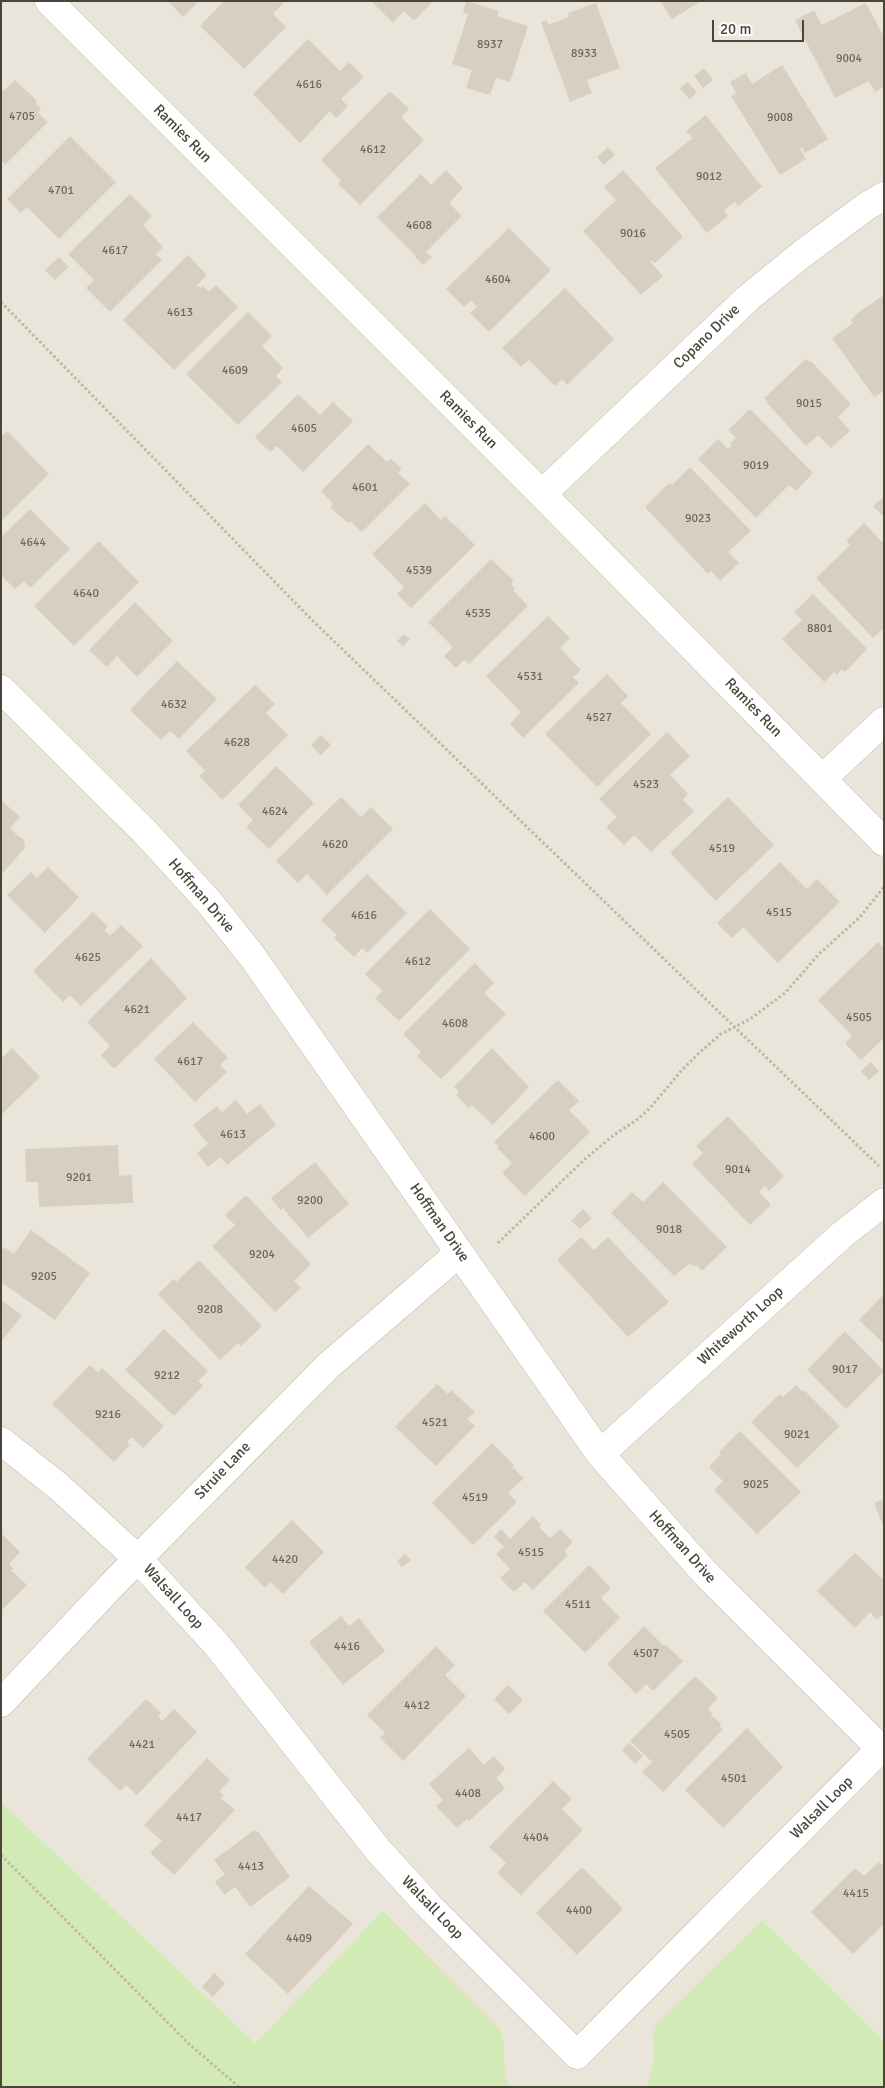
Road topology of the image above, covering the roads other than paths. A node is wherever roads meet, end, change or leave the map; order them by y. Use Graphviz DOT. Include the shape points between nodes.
graph roads {
  1 [pos="49,1"];
  2 [pos="884,196"];
  3 [pos="542,494"];
  4 [pos="1,689"];
  5 [pos="884,721"];
  6 [pos="822,779"];
  7 [pos="884,842"];
  8 [pos="884,1202"];
  9 [pos="459,1253"];
  10 [pos="1,1441"];
  11 [pos="600,1454"];
  12 [pos="138,1559"];
  13 [pos="1,1703"];
  14 [pos="883,1749"];
  1 -- 3 [label="street, Ramies Run"];
  2 -- 3 [label="street, Copano Drive" via="802,254 748,298"];
  3 -- 6 [label="street, Ramies Run"];
  4 -- 9 [label="street, Hoffman Drive" via="145,832 209,902 252,956"];
  5 -- 6 [label="street"];
  6 -- 7 [label="street, Ramies Run"];
  8 -- 11 [label="street, Whiteworth Loop" via="843,1234"];
  9 -- 11 [label="street, Hoffman Drive"];
  9 -- 12 [label="street, Struie Lane" via="328,1366"];
  10 -- 12 [label="street, Walsall Loop" via="58,1486"];
  11 -- 14 [label="street, Hoffman Drive" via="705,1573"];
  12 -- 13 [label="street, Struie Lane"];
  12 -- 14 [label="street, Walsall Loop" via="217,1645 378,1850 576,2056"];
}
